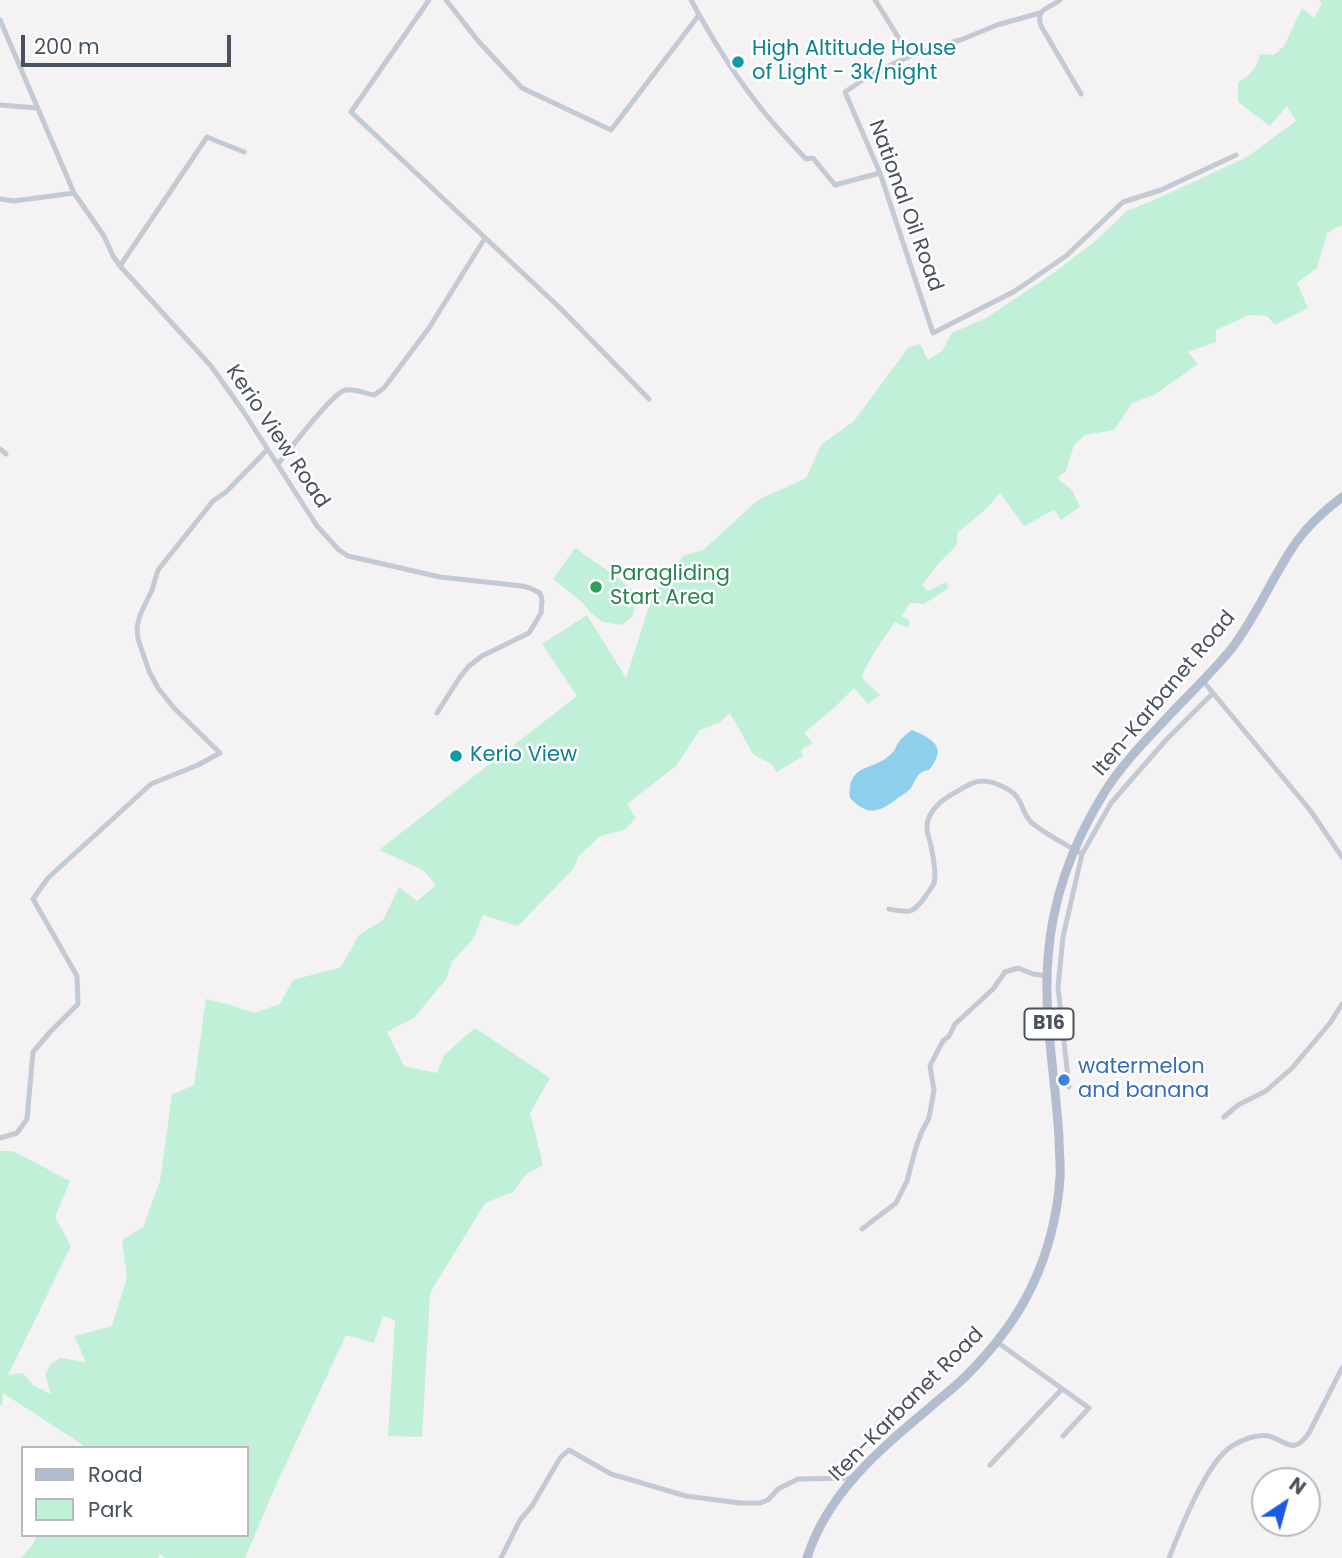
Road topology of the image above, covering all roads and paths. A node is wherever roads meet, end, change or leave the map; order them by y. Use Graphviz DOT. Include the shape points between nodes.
graph roads {
  1 [pos="429,0"];
  2 [pos="446,0"];
  3 [pos="691,0"];
  4 [pos="875,0"];
  5 [pos="1060,0"];
  6 [pos="1040,13"];
  7 [pos="699,15"];
  8 [pos="0,20"];
  9 [pos="910,57"];
  10 [pos="1080,94"];
  11 [pos="0,105"];
  12 [pos="37,108"];
  13 [pos="244,152"];
  14 [pos="1236,155"];
  15 [pos="880,173"];
  16 [pos="74,193"];
  17 [pos="0,200"];
  18 [pos="485,237"];
  19 [pos="120,266"];
  20 [pos="649,399"];
  21 [pos="0,449"];
  22 [pos="267,450"];
  23 [pos="6,454"];
  24 [pos="278,464"];
  25 [pos="1342,497"];
  26 [pos="1203,681"];
  27 [pos="1213,693"];
  28 [pos="437,713"];
  29 [pos="1078,852"];
  30 [pos="1342,855"];
  31 [pos="889,909"];
  32 [pos="1048,976"];
  33 [pos="1342,1004"];
  34 [pos="1069,1087"];
  35 [pos="1224,1117"];
  36 [pos="0,1138"];
  37 [pos="862,1229"];
  38 [pos="997,1342"];
  39 [pos="1342,1368"];
  40 [pos="1062,1389"];
  41 [pos="1063,1436"];
  42 [pos="990,1465"];
  43 [pos="853,1478"];
  44 [pos="501,1558"];
  45 [pos="807,1558"];
  46 [pos="1168,1558"];
  1 -- 18 [label="street" via="351,112"];
  2 -- 7 [label="street" via="522,88 611,130"];
  3 -- 7 [label="street"];
  4 -- 9 [label="street"];
  5 -- 6 [label="street, National Oil Road"];
  6 -- 9 [label="street, National Oil Road"];
  6 -- 10 [label="street" via="1041,26"];
  7 -- 15 [label="street" via="753,99 835,185"];
  8 -- 12 [label="street, Kerio View Road"];
  9 -- 15 [label="street, National Oil Road" via="845,92"];
  11 -- 12 [label="street"];
  12 -- 16 [label="street, Kerio View Road"];
  13 -- 19 [label="street" via="207,137"];
  14 -- 15 [label="street, National Oil Road" via="1161,190 1123,202 1066,256 1026,284 933,333"];
  16 -- 17 [label="street"];
  16 -- 19 [label="street, Kerio View Road"];
  18 -- 20 [label="street"];
  18 -- 24 [label="street" via="429,328 384,388 374,395 341,391"];
  19 -- 22 [label="street, Kerio View Road" via="211,366"];
  21 -- 23 [label="street"];
  22 -- 24 [label="street, Kerio View Road"];
  22 -- 36 [label="street" via="213,501 158,570 137,627 158,688 220,753 151,784 48,878 33,899 76,976 78,1003 33,1052 27,1119 17,1133"];
  24 -- 28 [label="street, Kerio View Road" via="317,526 348,556 540,593 541,613 529,633 469,666"];
  25 -- 26 [label="main road, Iten-Karbanet Road / B16" via="1296,542 1233,647"];
  26 -- 27 [label="street"];
  26 -- 29 [label="main road, Iten-Karbanet Road / B16" via="1104,793"];
  27 -- 29 [label="street" via="1111,803"];
  27 -- 30 [label="street"];
  29 -- 31 [label="street" via="1032,822 1016,795 982,781 946,797 929,819 935,873 933,885 918,907 910,912"];
  29 -- 32 [label="main road, Iten-Karbanet Road / B16" via="1056,906"];
  29 -- 34 [label="street" via="1058,987"];
  32 -- 37 [label="street" via="1018,968 1005,972 955,1024 930,1066 934,1090 929,1118 907,1181 896,1203"];
  32 -- 38 [label="main road, Iten-Karbanet Road / B16" via="1060,1177 1045,1252 1032,1286"];
  33 -- 35 [label="street" via="1292,1068"];
  38 -- 40 [label="street"];
  38 -- 43 [label="main road, Iten-Karbanet Road / B16" via="964,1378"];
  39 -- 46 [label="street" via="1303,1441 1292,1447 1260,1436 1223,1452"];
  40 -- 41 [label="street" via="1089,1408"];
  40 -- 42 [label="street"];
  43 -- 44 [label="street" via="798,1479 768,1500 740,1503 686,1496 611,1474 569,1451 520,1520"];
  43 -- 45 [label="main road, Iten-Karbanet Road / B16" via="827,1514"];
}
